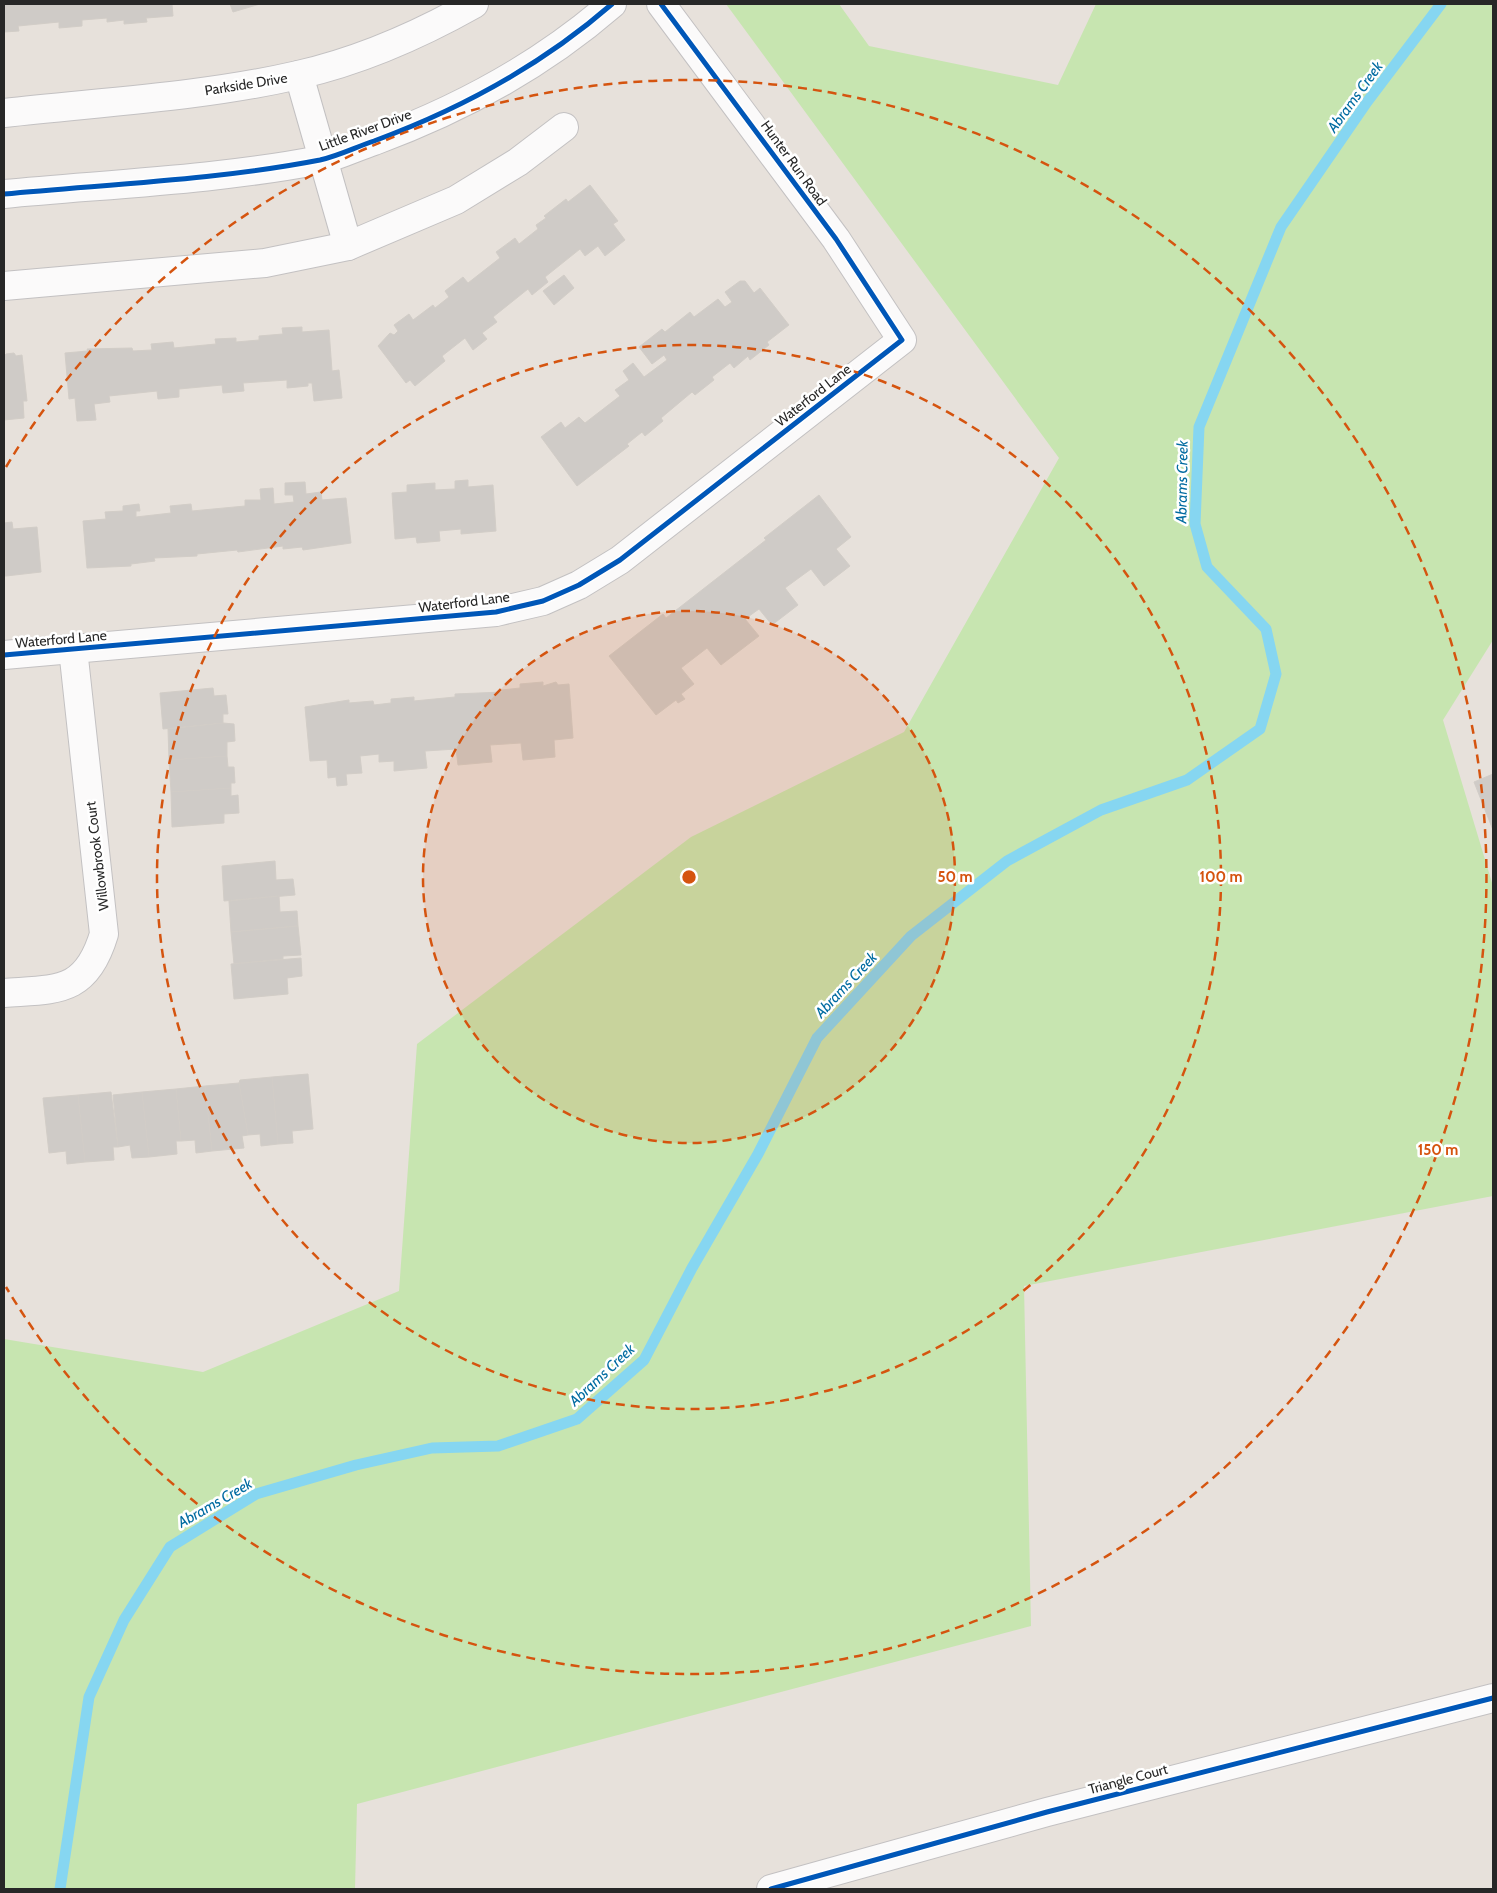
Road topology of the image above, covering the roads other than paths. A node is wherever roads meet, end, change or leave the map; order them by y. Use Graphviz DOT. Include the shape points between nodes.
graph roads {
  1 [pos="474,4"];
  2 [pos="612,4"];
  3 [pos="661,4"];
  4 [pos="299,75"];
  5 [pos="4,112"];
  6 [pos="564,127"];
  7 [pos="322,159"];
  8 [pos="4,194"];
  9 [pos="348,246"];
  10 [pos="4,286"];
  11 [pos="902,340"];
  12 [pos="73,649"];
  13 [pos="4,655"];
  14 [pos="4,993"];
  15 [pos="1493,1698"];
  16 [pos="771,1889"];
  1 -- 4 [label="street, Parkside Drive" via="434,26 368,54"];
  2 -- 7 [label="street, Little River Drive" via="527,68 458,106"];
  3 -- 11 [label="street, Hunter Run Road" via="815,210"];
  4 -- 5 [label="street, Parkside Drive" via="228,88"];
  4 -- 7 [label="street"];
  6 -- 9 [label="street" via="518,162 456,200"];
  7 -- 8 [label="street, Little River Drive" via="234,173"];
  7 -- 9 [label="street"];
  9 -- 10 [label="street" via="265,263"];
  11 -- 12 [label="street, Waterford Lane" via="620,560 579,586 543,601 496,612"];
  12 -- 13 [label="street, Waterford Lane"];
  12 -- 14 [label="street, Willowbrook Court" via="104,934 98,957 80,978 59,989"];
  15 -- 16 [label="street, Triangle Court" via="1047,1812"];
}
